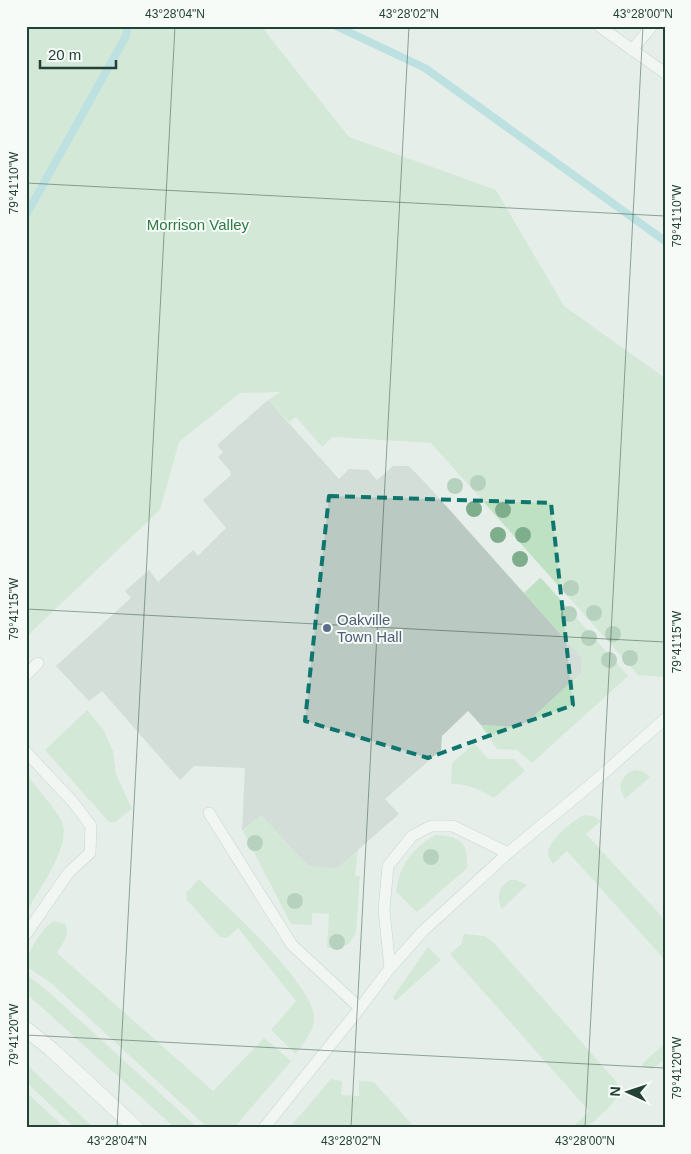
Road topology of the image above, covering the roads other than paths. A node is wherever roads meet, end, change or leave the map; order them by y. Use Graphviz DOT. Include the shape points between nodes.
graph roads {
  1 [pos="599,26"];
  2 [pos="652,26"];
  3 [pos="632,50"];
  4 [pos="665,73"];
  5 [pos="38,663"];
  6 [pos="26,675"];
  7 [pos="665,719"];
  8 [pos="26,752"];
  9 [pos="209,813"];
  10 [pos="508,853"];
  11 [pos="26,934"];
  12 [pos="390,968"];
  13 [pos="360,1008"];
  14 [pos="26,1029"];
  15 [pos="136,1128"];
  16 [pos="264,1128"];
  1 -- 3 [label="lane"];
  2 -- 3 [label="lane"];
  3 -- 4 [label="lane"];
  5 -- 6 [label="lane"];
  7 -- 10 [label="lane"];
  8 -- 11 [label="lane" via="91,826 90,853 69,872"];
  9 -- 13 [label="lane" via="292,945"];
  10 -- 12 [label="lane" via="423,931"];
  10 -- 12 [label="lane" via="453,826 431,826 412,836 388,866 384,910"];
  12 -- 13 [label="lane"];
  13 -- 16 [label="lane"];
  14 -- 15 [label="street" via="52,1049"];
}
